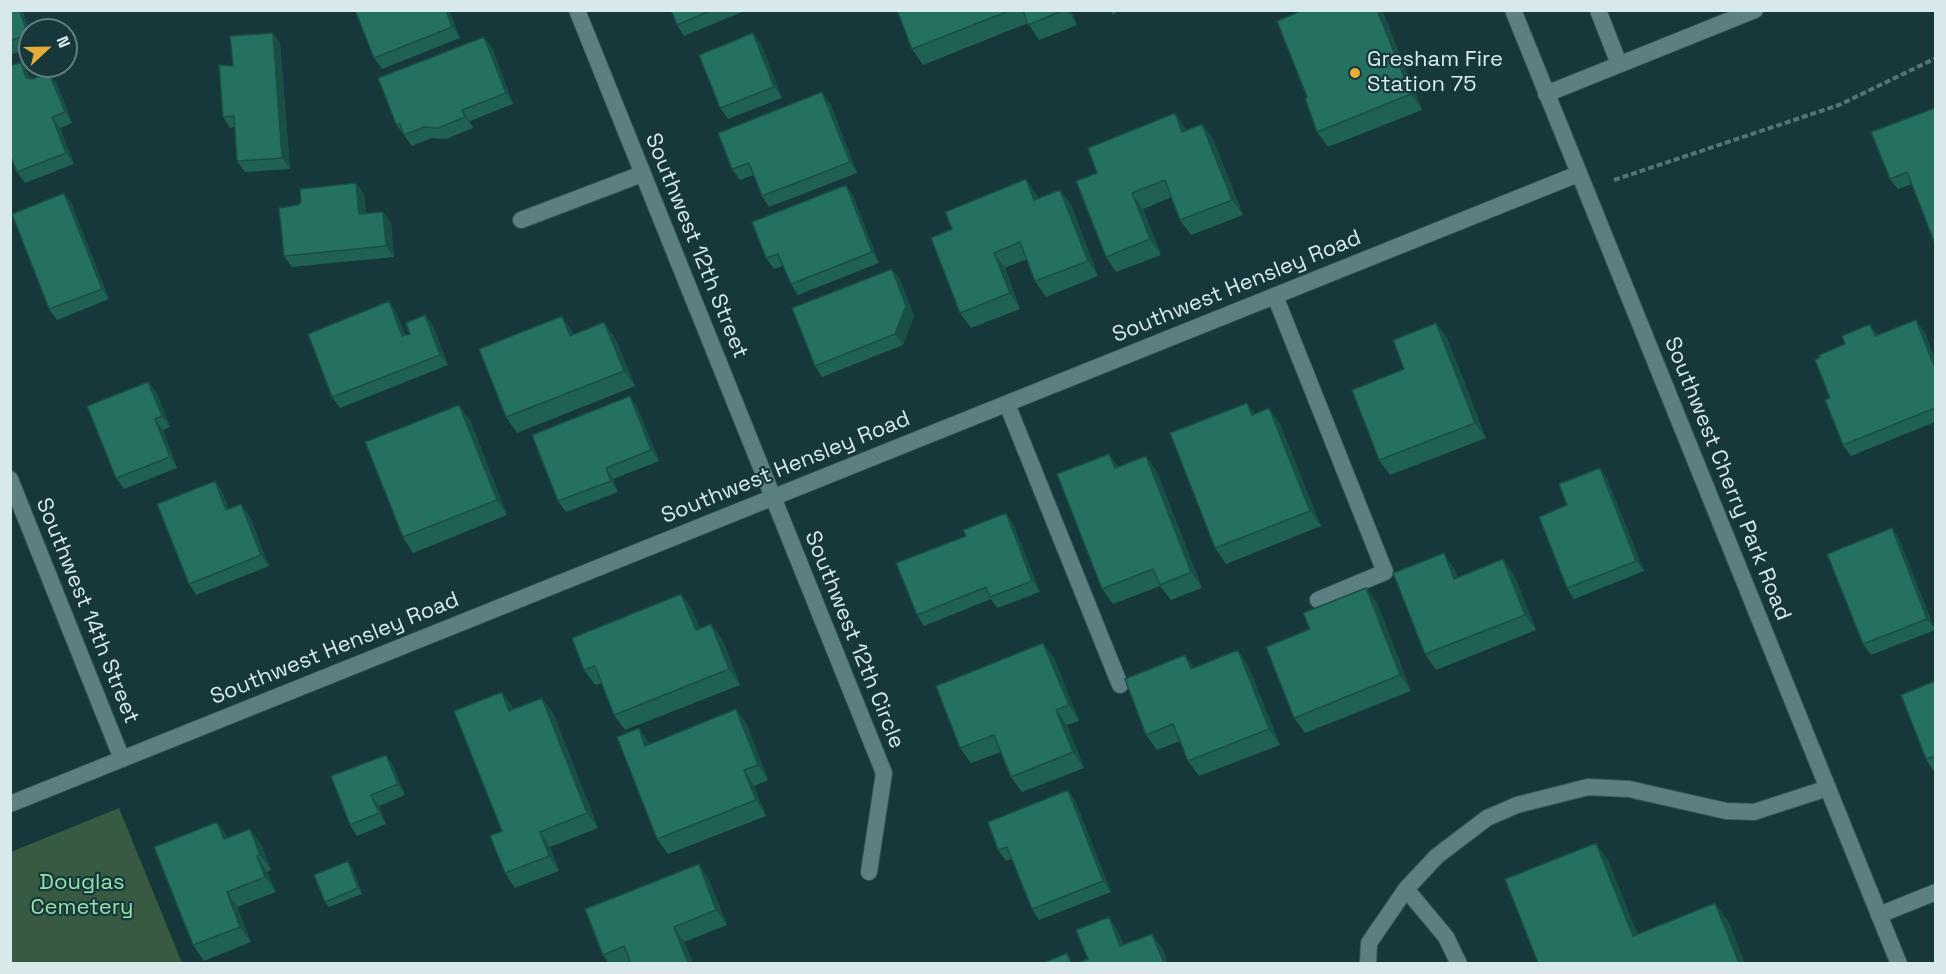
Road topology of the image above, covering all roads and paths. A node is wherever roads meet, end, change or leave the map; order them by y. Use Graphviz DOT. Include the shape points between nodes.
graph roads {
  1 [pos="577,10"];
  2 [pos="1513,10"];
  3 [pos="1598,10"];
  4 [pos="1755,10"];
  5 [pos="1935,58"];
  6 [pos="1619,64"];
  7 [pos="1546,94"];
  8 [pos="642,174"];
  9 [pos="1578,174"];
  10 [pos="1585,191"];
  11 [pos="521,220"];
  12 [pos="1275,296"];
  13 [pos="1007,404"];
  14 [pos="10,479"];
  15 [pos="773,498"];
  16 [pos="1318,600"];
  17 [pos="1120,685"];
  18 [pos="122,759"];
  19 [pos="1828,788"];
  20 [pos="10,804"];
  21 [pos="869,872"];
  22 [pos="1406,889"];
  23 [pos="1935,892"];
  24 [pos="1879,915"];
  25 [pos="1368,963"];
  26 [pos="1459,963"];
  27 [pos="1899,963"];
  1 -- 8 [label="street, Southwest 12th Street"];
  2 -- 7 [label="street, Southwest Cherry Park Road"];
  3 -- 6 [label="street"];
  4 -- 6 [label="street"];
  5 -- 10 [label="path" via="1839,105"];
  6 -- 7 [label="street"];
  7 -- 9 [label="street, Southwest Cherry Park Road"];
  8 -- 11 [label="street"];
  8 -- 15 [label="street, Southwest 12th Street"];
  9 -- 10 [label="street, Southwest Cherry Park Road"];
  9 -- 12 [label="street, Southwest Hensley Road"];
  10 -- 19 [label="street, Southwest Cherry Park Road"];
  12 -- 13 [label="street, Southwest Hensley Road"];
  12 -- 16 [label="street" via="1385,572"];
  13 -- 15 [label="street, Southwest Hensley Road"];
  13 -- 17 [label="street"];
  14 -- 18 [label="street, Southwest 14th Street"];
  15 -- 18 [label="street, Southwest Hensley Road"];
  15 -- 21 [label="street, Southwest 12th Circle" via="884,773"];
  18 -- 20 [label="street, Southwest Hensley Road"];
  19 -- 22 [label="street" via="1754,812 1726,811 1629,789 1588,787 1560,792 1487,818 1437,856"];
  19 -- 24 [label="street, Southwest Cherry Park Road"];
  22 -- 25 [label="street" via="1370,943"];
  22 -- 26 [label="street" via="1446,937"];
  23 -- 24 [label="street"];
  24 -- 27 [label="street, Southwest Cherry Park Road"];
}
